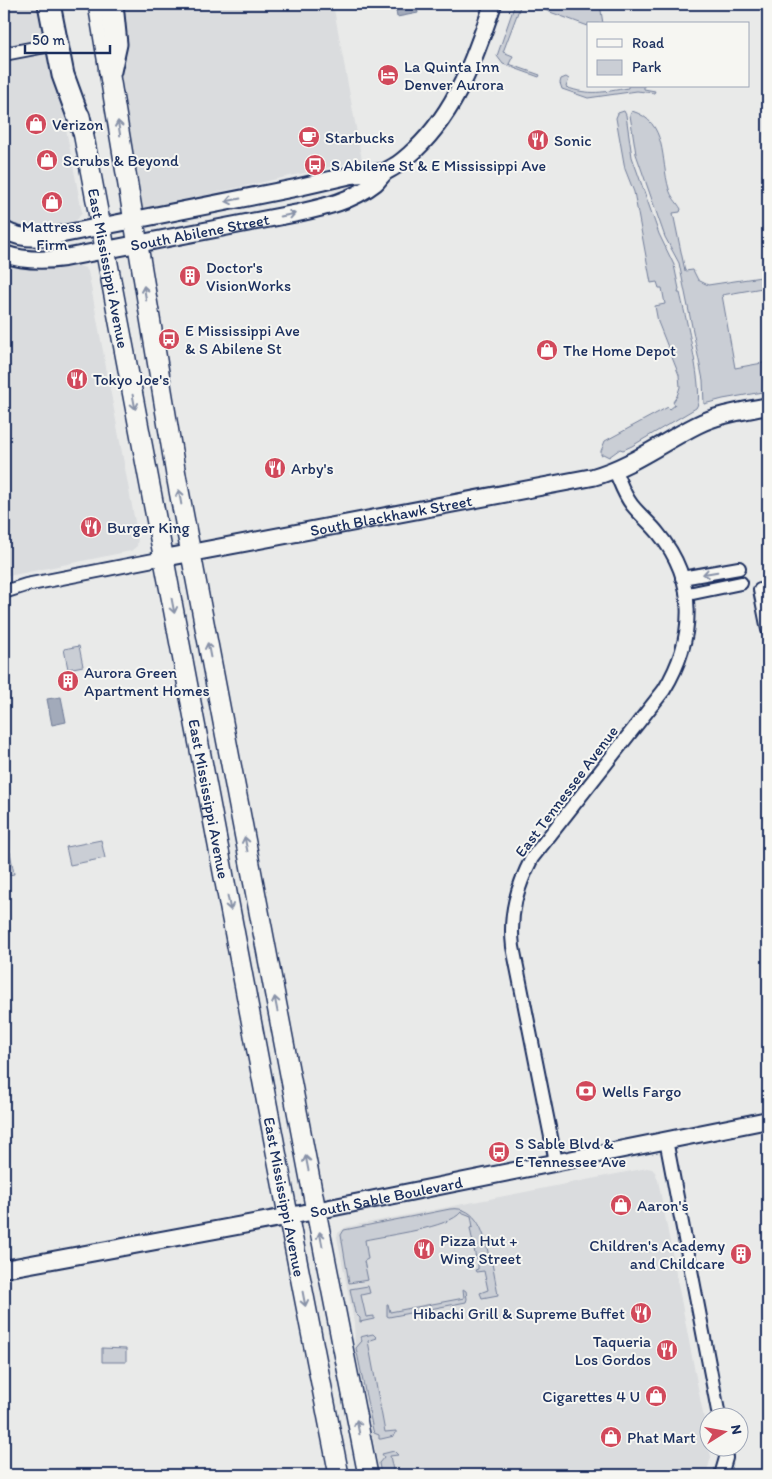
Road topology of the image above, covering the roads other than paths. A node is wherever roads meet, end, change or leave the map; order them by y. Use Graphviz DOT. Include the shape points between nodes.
graph roads {
  1 [pos="49,4"];
  2 [pos="60,4"];
  3 [pos="98,4"];
  4 [pos="112,4"];
  5 [pos="493,4"];
  6 [pos="56,44"];
  7 [pos="4,54"];
  8 [pos="110,71"];
  9 [pos="83,130"];
  10 [pos="384,172"];
  11 [pos="134,220"];
  12 [pos="101,226"];
  13 [pos="4,230"];
  14 [pos="138,245"];
  15 [pos="106,251"];
  16 [pos="4,254"];
  17 [pos="768,406"];
  18 [pos="615,471"];
  19 [pos="190,553"];
  20 [pos="164,558"];
  21 [pos="739,568"];
  22 [pos="682,578"];
  23 [pos="741,582"];
  24 [pos="760,590"];
  25 [pos="4,592"];
  26 [pos="688,594"];
  27 [pos="768,630"];
  28 [pos="768,1120"];
  29 [pos="666,1140"];
  30 [pos="556,1162"];
  31 [pos="316,1211"];
  32 [pos="288,1217"];
  33 [pos="4,1269"];
  34 [pos="717,1406"];
  35 [pos="726,1456"];
  36 [pos="722,1474"];
  37 [pos="339,1475"];
  38 [pos="368,1475"];
  1 -- 6 [label="highway"];
  2 -- 9 [label="main road, East Mississippi Avenue"];
  3 -- 8 [label="main road, East Mississippi Avenue"];
  4 -- 8 [label="highway" via="116,44"];
  5 -- 10 [label="main road, South Abilene Street" via="470,70 447,112 414,151"];
  6 -- 7 [label="street"];
  6 -- 9 [label="highway"];
  11 -- 8 [label="main road, East Mississippi Avenue, one-way"];
  9 -- 12 [label="main road, East Mississippi Avenue"];
  10 -- 11 [label="main road, South Abilene Street, one-way" via="352,175"];
  14 -- 10 [label="main road, South Abilene Street, one-way" via="334,204 363,191"];
  11 -- 12 [label="main road, South Abilene Street"];
  11 -- 14 [label="main road, East Mississippi Avenue"];
  12 -- 13 [label="main road, South Abilene Street" via="39,238 20,237"];
  12 -- 15 [label="main road, East Mississippi Avenue"];
  14 -- 15 [label="main road, South Abilene Street"];
  19 -- 14 [label="main road, East Mississippi Avenue, one-way"];
  15 -- 16 [label="main road, South Abilene Street" via="40,260"];
  15 -- 20 [label="main road, East Mississippi Avenue, one-way"];
  17 -- 18 [label="main road, South Blackhawk Street" via="710,420"];
  18 -- 19 [label="main road, South Blackhawk Street"];
  18 -- 22 [label="street, East Tennessee Avenue" via="632,505 659,533 670,550"];
  19 -- 20 [label="main road, South Blackhawk Street"];
  31 -- 19 [label="main road, East Mississippi Avenue, one-way"];
  20 -- 25 [label="street, South Blackhawk Street"];
  20 -- 32 [label="main road, East Mississippi Avenue, one-way"];
  21 -- 22 [label="street, one-way"];
  22 -- 26 [label="street, East Tennessee Avenue"];
  23 -- 26 [label="street"];
  24 -- 27 [label="street"];
  26 -- 30 [label="street, East Tennessee Avenue" via="685,641 664,690 532,858 516,895 512,915 513,946"];
  28 -- 29 [label="main road, South Sable Boulevard"];
  29 -- 30 [label="main road, South Sable Boulevard"];
  29 -- 34 [label="street"];
  30 -- 31 [label="main road, South Sable Boulevard"];
  31 -- 32 [label="main road, South Sable Boulevard"];
  38 -- 31 [label="main road, East Mississippi Avenue, one-way"];
  32 -- 33 [label="main road, South Sable Boulevard"];
  32 -- 37 [label="main road, East Mississippi Avenue, one-way"];
  35 -- 36 [label="street"];
}
